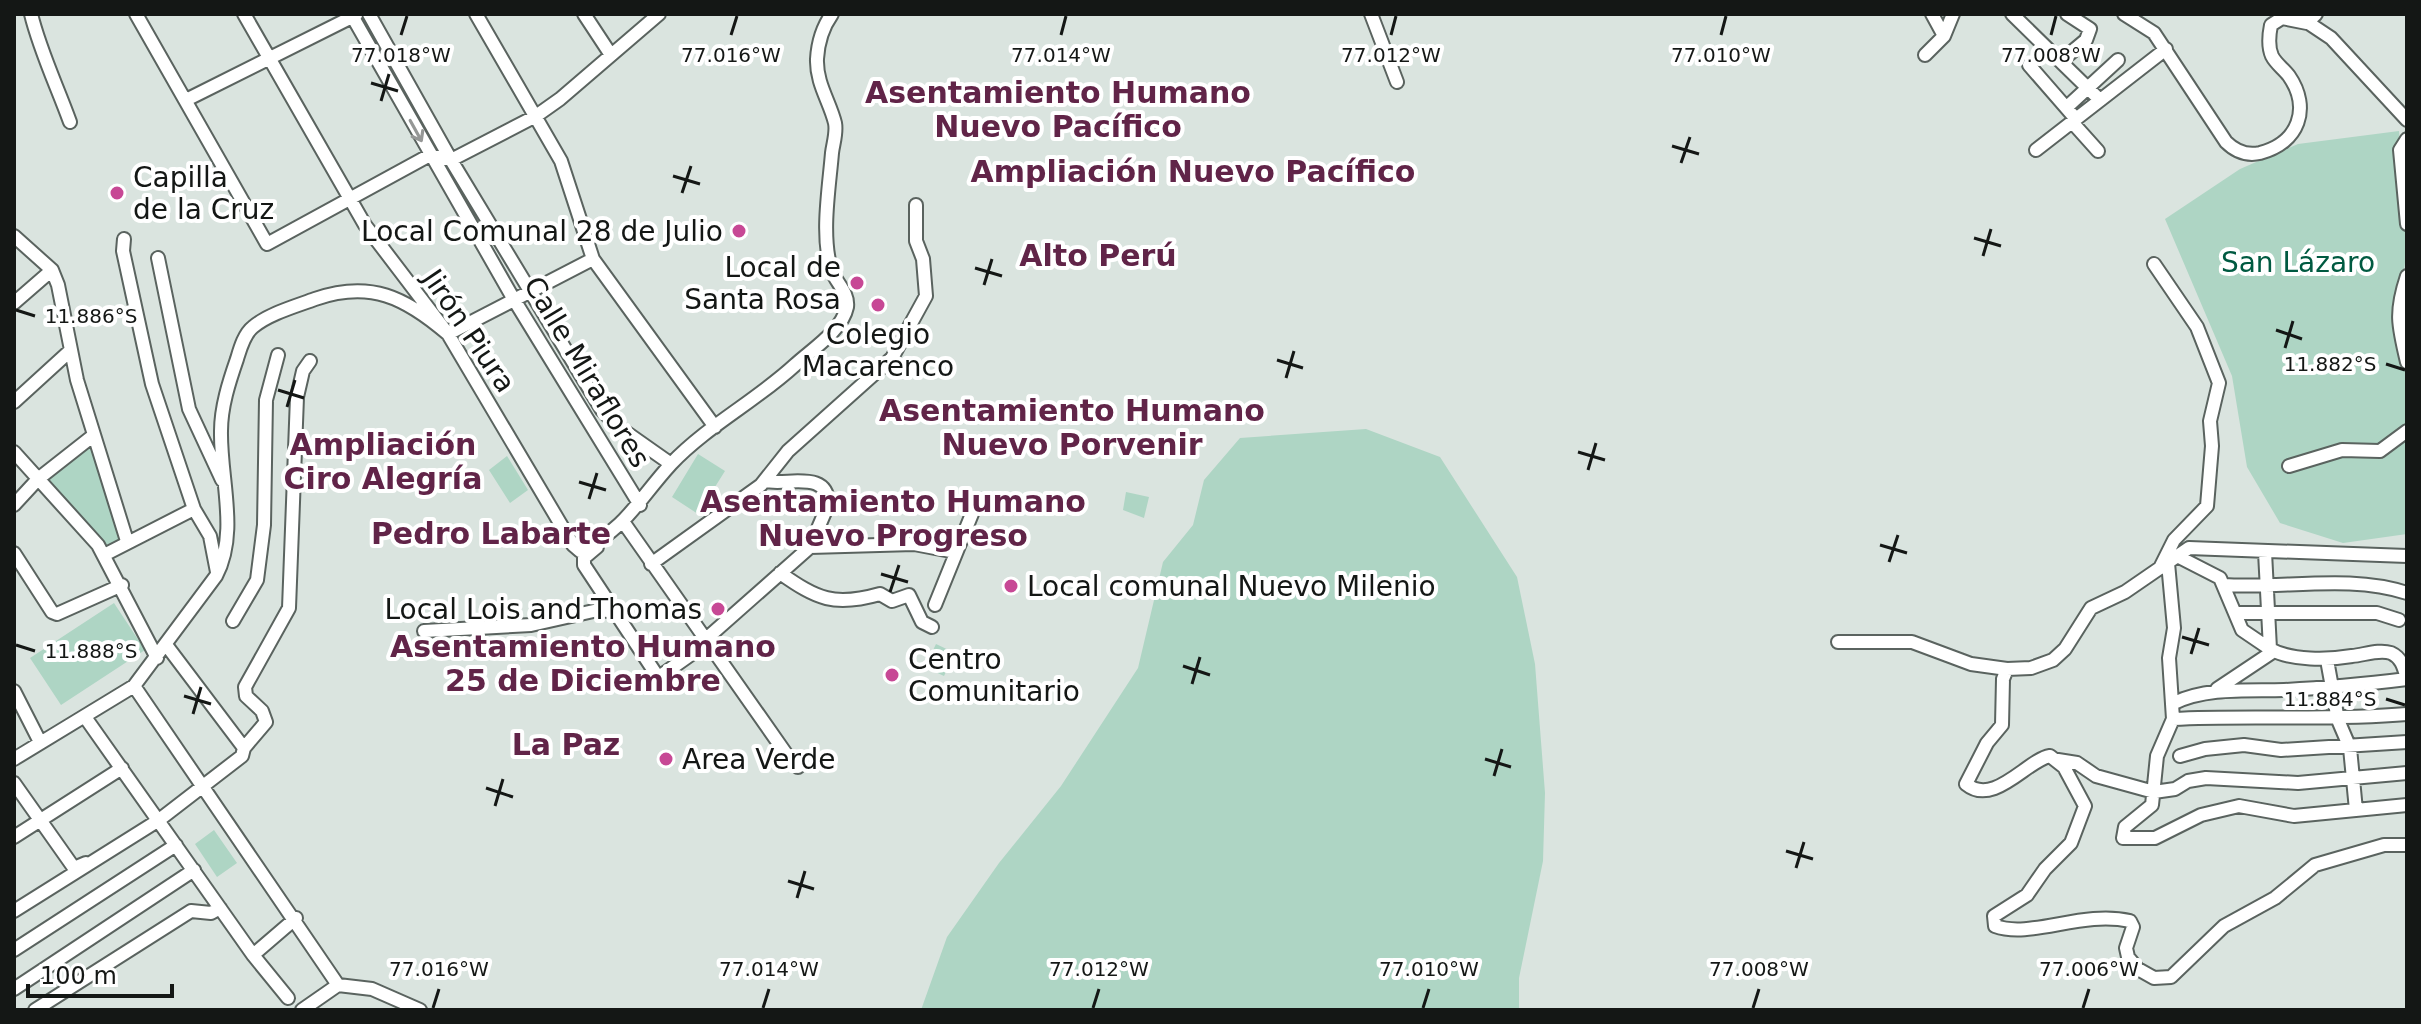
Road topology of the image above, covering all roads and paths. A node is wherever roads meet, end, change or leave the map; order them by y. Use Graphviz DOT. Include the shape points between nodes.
graph roads {
  1 [pos="31,14"];
  2 [pos="136,14"];
  3 [pos="244,14"];
  4 [pos="369,14"];
  5 [pos="476,14"];
  6 [pos="584,14"];
  7 [pos="659,14"];
  8 [pos="832,14"];
  9 [pos="1371,14"];
  10 [pos="1932,14"];
  11 [pos="1953,14"];
  12 [pos="2012,14"];
  13 [pos="2067,14"];
  14 [pos="2124,14"];
  15 [pos="2260,14"];
  16 [pos="2296,14"];
  17 [pos="354,15"];
  18 [pos="2312,18"];
  19 [pos="2273,22"];
  20 [pos="1944,36"];
  21 [pos="2166,49"];
  22 [pos="611,55"];
  23 [pos="1925,55"];
  24 [pos="269,57"];
  25 [pos="2118,60"];
  26 [pos="2061,61"];
  27 [pos="2029,65"];
  28 [pos="1397,82"];
  29 [pos="2087,89"];
  30 [pos="186,100"];
  31 [pos="2100,100"];
  32 [pos="2067,107"];
  33 [pos="536,116"];
  34 [pos="2074,120"];
  35 [pos="2407,120"];
  36 [pos="70,122"];
  37 [pos="2407,139"];
  38 [pos="2036,150"];
  39 [pos="2098,151"];
  40 [pos="430,155"];
  41 [pos="451,160"];
  42 [pos="350,200"];
  43 [pos="916,205"];
  44 [pos="2407,224"];
  45 [pos="14,236"];
  46 [pos="124,239"];
  47 [pos="158,258"];
  48 [pos="593,259"];
  49 [pos="2154,264"];
  50 [pos="52,270"];
  51 [pos="2407,276"];
  52 [pos="530,291"];
  53 [pos="513,298"];
  54 [pos="14,303"];
  55 [pos="448,334"];
  56 [pos="71,350"];
  57 [pos="278,355"];
  58 [pos="310,361"];
  59 [pos="2407,362"];
  60 [pos="14,402"];
  61 [pos="715,427"];
  62 [pos="2407,431"];
  63 [pos="94,435"];
  64 [pos="14,452"];
  65 [pos="671,464"];
  66 [pos="2289,466"];
  67 [pos="38,479"];
  68 [pos="765,481"];
  69 [pos="225,487"];
  70 [pos="978,499"];
  71 [pos="14,505"];
  72 [pos="640,505"];
  73 [pos="194,509"];
  74 [pos="624,523"];
  75 [pos="604,540"];
  76 [pos="127,541"];
  77 [pos="810,547"];
  78 [pos="956,552"];
  79 [pos="2265,552"];
  80 [pos="14,553"];
  81 [pos="104,555"];
  82 [pos="2407,556"];
  83 [pos="2168,562"];
  84 [pos="651,564"];
  85 [pos="780,573"];
  86 [pos="216,576"];
  87 [pos="122,585"];
  88 [pos="2224,585"];
  89 [pos="2268,588"];
  90 [pos="2407,593"];
  91 [pos="935,605"];
  92 [pos="618,612"];
  93 [pos="2236,613"];
  94 [pos="2269,613"];
  95 [pos="2399,620"];
  96 [pos="233,621"];
  97 [pos="932,627"];
  98 [pos="424,631"];
  99 [pos="706,641"];
  100 [pos="1838,642"];
  101 [pos="167,646"];
  102 [pos="2272,650"];
  103 [pos="157,658"];
  104 [pos="2327,660"];
  105 [pos="2007,669"];
  106 [pos="2407,679"];
  107 [pos="134,686"];
  108 [pos="2333,687"];
  109 [pos="14,691"];
  110 [pos="2203,696"];
  111 [pos="2174,703"];
  112 [pos="2407,714"];
  113 [pos="85,717"];
  114 [pos="2173,719"];
  115 [pos="2338,720"];
  116 [pos="40,742"];
  117 [pos="2407,742"];
  118 [pos="244,748"];
  119 [pos="2350,748"];
  120 [pos="2180,756"];
  121 [pos="14,759"];
  122 [pos="2058,760"];
  123 [pos="798,767"];
  124 [pos="122,768"];
  125 [pos="2407,773"];
  126 [pos="2352,777"];
  127 [pos="14,783"];
  128 [pos="203,785"];
  129 [pos="2154,792"];
  130 [pos="2407,805"];
  131 [pos="2356,810"];
  132 [pos="40,820"];
  133 [pos="159,820"];
  134 [pos="14,837"];
  135 [pos="176,845"];
  136 [pos="2407,845"];
  137 [pos="92,861"];
  138 [pos="194,870"];
  139 [pos="220,908"];
  140 [pos="14,911"];
  141 [pos="296,918"];
  142 [pos="14,950"];
  143 [pos="253,955"];
  144 [pos="338,985"];
  145 [pos="14,989"];
  146 [pos="288,998"];
  147 [pos="35,1010"];
  148 [pos="302,1010"];
  149 [pos="420,1010"];
  1 -- 36 [label="street"];
  2 -- 30 [label="street"];
  3 -- 24 [label="street, Jirón Piura"];
  4 -- 41 [label="street, Calle Miraflores"];
  5 -- 33 [label="street"];
  6 -- 22 [label="street"];
  7 -- 22 [label="street"];
  8 -- 61 [label="street" via="821,32 817,62 836,126 829,255 846,296 846,310 831,332 772,388"];
  9 -- 28 [label="street"];
  10 -- 20 [label="street"];
  11 -- 20 [label="street"];
  12 -- 26 [label="street"];
  13 -- 26 [label="street" via="2090,29 2086,40"];
  14 -- 21 [label="street" via="2147,27"];
  15 -- 19 [label="street"];
  16 -- 18 [label="street"];
  17 -- 24 [label="street"];
  17 -- 40 [label="street, Calle Miraflores, one-way"];
  18 -- 19 [label="street"];
  18 -- 35 [label="street"];
  19 -- 21 [label="street" via="2272,56 2290,78 2301,112 2296,130 2257,154 2236,151 2226,142"];
  20 -- 23 [label="street"];
  21 -- 31 [label="street"];
  22 -- 33 [label="street"];
  24 -- 30 [label="street"];
  24 -- 42 [label="street, Jirón Piura"];
  25 -- 29 [label="street"];
  26 -- 29 [label="street"];
  27 -- 32 [label="street"];
  29 -- 31 [label="street"];
  29 -- 32 [label="street"];
  30 -- 42 [label="street" via="267,244"];
  31 -- 34 [label="street"];
  32 -- 34 [label="street"];
  33 -- 41 [label="street"];
  33 -- 48 [label="street" via="569,181"];
  34 -- 38 [label="street"];
  34 -- 39 [label="street"];
  37 -- 44 [label="street" via="2400,150"];
  40 -- 41 [label="street"];
  40 -- 42 [label="street"];
  40 -- 53 [label="street, Calle Miraflores"];
  41 -- 52 [label="street, Calle Miraflores"];
  42 -- 55 [label="street, Jirón Piura"];
  43 -- 68 [label="street" via="926,296 916,318 892,358 788,451"];
  45 -- 50 [label="street"];
  46 -- 73 [label="street" via="152,384"];
  47 -- 69 [label="street" via="189,409"];
  48 -- 52 [label="street"];
  48 -- 61 [label="street"];
  49 -- 83 [label="street" via="2197,327 2219,383 2210,421 2207,506 2174,540"];
  50 -- 54 [label="street"];
  50 -- 56 [label="street"];
  51 -- 59 [label="street" via="2396,320"];
  52 -- 53 [label="street"];
  52 -- 65 [label="street, Calle Miraflores" via="608,419"];
  53 -- 55 [label="street"];
  53 -- 72 [label="street, Calle Miraflores"];
  55 -- 69 [label="street" via="419,311 361,289 310,301 252,327 226,400 221,430"];
  55 -- 75 [label="street, Jirón Piura" via="580,551"];
  56 -- 60 [label="street"];
  56 -- 63 [label="street"];
  57 -- 96 [label="street" via="266,400 264,525 257,580"];
  58 -- 118 [label="street" via="297,397 290,603 245,687 266,722"];
  61 -- 65 [label="street"];
  62 -- 66 [label="street" via="2380,451 2342,450"];
  63 -- 67 [label="street"];
  63 -- 76 [label="street"];
  64 -- 67 [label="street"];
  65 -- 72 [label="street"];
  67 -- 71 [label="street"];
  67 -- 81 [label="street"];
  68 -- 77 [label="street" via="810,480 822,488 828,505"];
  68 -- 84 [label="street"];
  69 -- 86 [label="street" via="224,560"];
  70 -- 78 [label="street"];
  72 -- 74 [label="street"];
  73 -- 76 [label="street"];
  73 -- 86 [label="street" via="210,536"];
  74 -- 75 [label="street"];
  74 -- 84 [label="street"];
  75 -- 92 [label="street" via="583,561"];
  76 -- 81 [label="street"];
  77 -- 78 [label="street" via="914,544"];
  77 -- 85 [label="street"];
  78 -- 91 [label="street"];
  79 -- 82 [label="street" via="2304,549"];
  79 -- 83 [label="street" via="2189,548"];
  79 -- 89 [label="street"];
  80 -- 87 [label="street" via="57,614"];
  81 -- 87 [label="street"];
  83 -- 88 [label="street" via="2220,578"];
  83 -- 105 [label="street" via="2091,608 2053,660"];
  83 -- 111 [label="street"];
  84 -- 99 [label="street"];
  85 -- 97 [label="street" via="826,600 880,594 892,601 909,595 922,622"];
  85 -- 99 [label="street"];
  86 -- 101 [label="street"];
  87 -- 103 [label="street"];
  88 -- 89 [label="street"];
  88 -- 93 [label="street"];
  89 -- 90 [label="street" via="2328,584"];
  89 -- 94 [label="street"];
  92 -- 98 [label="street" via="598,610 531,625"];
  92 -- 99 [label="street" via="662,681"];
  93 -- 94 [label="street"];
  93 -- 102 [label="street" via="2242,630"];
  94 -- 95 [label="street" via="2377,613"];
  94 -- 102 [label="street"];
  99 -- 123 [label="street"];
  100 -- 105 [label="street" via="1912,642 1971,664"];
  101 -- 103 [label="street"];
  101 -- 118 [label="street"];
  102 -- 104 [label="street"];
  102 -- 110 [label="street" via="2244,674"];
  103 -- 107 [label="street"];
  104 -- 106 [label="street" via="2393,654"];
  104 -- 108 [label="street"];
  105 -- 122 [label="street" via="2002,725 1966,784 1978,790 1992,787 2018,778 2044,757"];
  106 -- 108 [label="street"];
  107 -- 113 [label="street"];
  107 -- 128 [label="street"];
  108 -- 110 [label="street" via="2237,689"];
  108 -- 115 [label="street"];
  109 -- 116 [label="street"];
  110 -- 111 [label="street"];
  111 -- 114 [label="street"];
  112 -- 115 [label="street"];
  113 -- 116 [label="street"];
  113 -- 124 [label="street"];
  114 -- 115 [label="street"];
  114 -- 129 [label="street" via="2157,756"];
  115 -- 119 [label="street"];
  116 -- 121 [label="street"];
  117 -- 119 [label="street"];
  118 -- 128 [label="street" via="239,760"];
  119 -- 120 [label="street" via="2244,745"];
  119 -- 126 [label="street"];
  122 -- 129 [label="street"];
  122 -- 136 [label="street" via="2083,799 2084,814 2071,843 2027,895 1994,916 1993,922 2024,930 2087,917 2130,921 2128,957 2154,978 2171,977 2224,926 2275,898 2315,865 2384,845"];
  124 -- 132 [label="street"];
  124 -- 133 [label="street"];
  125 -- 126 [label="street"];
  126 -- 129 [label="street" via="2298,783 2206,778"];
  126 -- 131 [label="street"];
  127 -- 132 [label="street"];
  128 -- 133 [label="street"];
  128 -- 141 [label="street"];
  129 -- 131 [label="street" via="2152,805 2125,827 2123,838 2155,838 2201,815 2239,806 2294,816"];
  130 -- 131 [label="street"];
  132 -- 134 [label="street"];
  132 -- 137 [label="street" via="74,868"];
  133 -- 135 [label="street"];
  133 -- 137 [label="street"];
  135 -- 138 [label="street"];
  135 -- 142 [label="street"];
  137 -- 140 [label="street"];
  138 -- 139 [label="street"];
  138 -- 145 [label="street"];
  139 -- 143 [label="street"];
  139 -- 147 [label="street" via="191,911"];
  141 -- 143 [label="street"];
  141 -- 144 [label="street"];
  143 -- 146 [label="street"];
  144 -- 148 [label="street"];
  144 -- 149 [label="street" via="372,989"];
}
